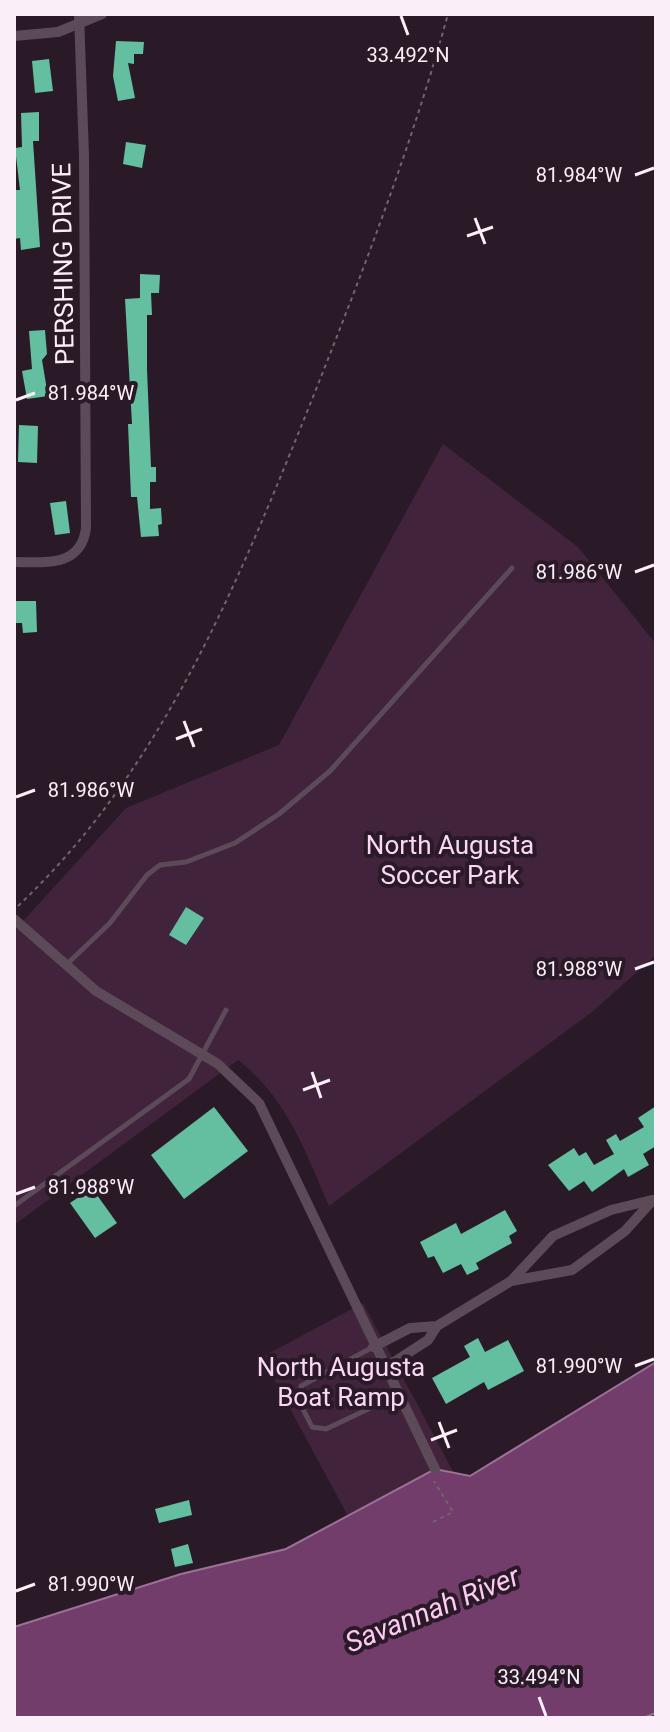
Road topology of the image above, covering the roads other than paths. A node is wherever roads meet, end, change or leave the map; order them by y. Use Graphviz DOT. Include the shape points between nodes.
graph roads {
  1 [pos="102,14"];
  2 [pos="79,19"];
  3 [pos="14,36"];
  4 [pos="14,562"];
  5 [pos="512,568"];
  6 [pos="14,919"];
  7 [pos="65,966"];
  8 [pos="226,1010"];
  9 [pos="202,1054"];
  10 [pos="654,1198"];
  11 [pos="14,1206"];
  12 [pos="511,1281"];
  13 [pos="437,1326"];
  14 [pos="373,1347"];
  15 [pos="385,1368"];
  16 [pos="398,1395"];
  17 [pos="434,1474"];
  1 -- 2 [label="street"];
  2 -- 3 [label="street" via="39,35"];
  2 -- 4 [label="street, PERSHING DRIVE" via="85,537 71,556 56,562"];
  5 -- 7 [label="lane" via="330,771 235,843 186,862 160,865"];
  6 -- 7 [label="street"];
  7 -- 9 [label="street" via="117,1006"];
  8 -- 9 [label="lane"];
  9 -- 11 [label="lane" via="189,1079"];
  9 -- 14 [label="street" via="233,1075 269,1117"];
  10 -- 12 [label="street" via="553,1236"];
  10 -- 12 [label="street" via="625,1231 572,1270"];
  12 -- 13 [label="street"];
  13 -- 14 [label="street" via="410,1328"];
  13 -- 15 [label="street" via="428,1340"];
  14 -- 15 [label="street"];
  14 -- 16 [label="lane" via="301,1386 301,1405 312,1427 326,1429"];
  15 -- 16 [label="street"];
  16 -- 17 [label="street"];
}
